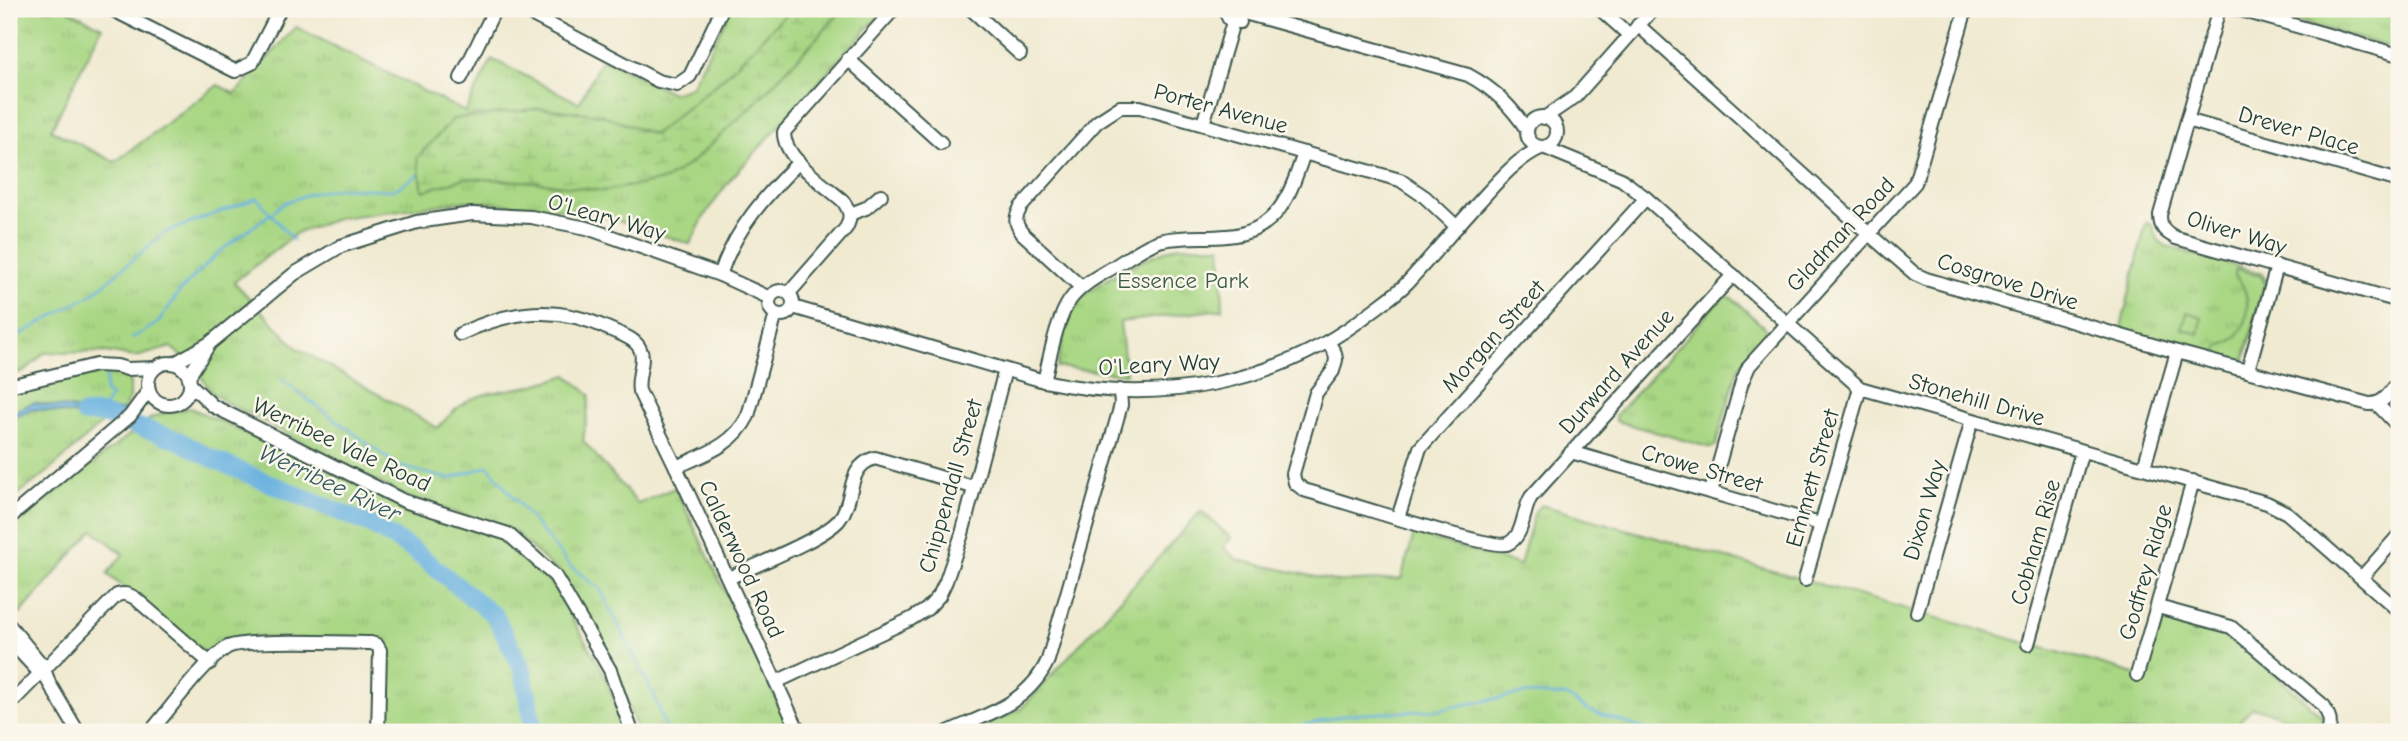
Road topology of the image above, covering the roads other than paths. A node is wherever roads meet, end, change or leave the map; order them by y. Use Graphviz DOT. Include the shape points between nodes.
graph roads {
  1 [pos="111,9"];
  2 [pos="280,9"];
  3 [pos="495,9"];
  4 [pos="521,9"];
  5 [pos="722,9"];
  6 [pos="894,9"];
  7 [pos="971,9"];
  8 [pos="1224,9"];
  9 [pos="1600,9"];
  10 [pos="1653,9"];
  11 [pos="1966,9"];
  12 [pos="2219,9"];
  13 [pos="2237,9"];
  14 [pos="1249,12"];
  15 [pos="1233,22"];
  16 [pos="1638,25"];
  17 [pos="1629,35"];
  18 [pos="1020,54"];
  19 [pos="2399,55"];
  20 [pos="848,59"];
  21 [pos="461,78"];
  22 [pos="1575,97"];
  23 [pos="1505,101"];
  24 [pos="1542,118"];
  25 [pos="2188,120"];
  26 [pos="1203,124"];
  27 [pos="1527,131"];
  28 [pos="1557,133"];
  29 [pos="940,143"];
  30 [pos="1543,147"];
  31 [pos="1304,153"];
  32 [pos="799,162"];
  33 [pos="1578,162"];
  34 [pos="1505,174"];
  35 [pos="2399,181"];
  36 [pos="881,195"];
  37 [pos="1646,198"];
  38 [pos="850,214"];
  39 [pos="1457,227"];
  40 [pos="1869,234"];
  41 [pos="2277,266"];
  42 [pos="720,275"];
  43 [pos="1733,275"];
  44 [pos="1081,287"];
  45 [pos="789,293"];
  46 [pos="770,298"];
  47 [pos="2399,301"];
  48 [pos="793,307"];
  49 [pos="776,314"];
  50 [pos="1787,323"];
  51 [pos="460,334"];
  52 [pos="1328,342"];
  53 [pos="210,343"];
  54 [pos="2177,352"];
  55 [pos="175,363"];
  56 [pos="155,368"];
  57 [pos="127,369"];
  58 [pos="1005,370"];
  59 [pos="2248,370"];
  60 [pos="190,380"];
  61 [pos="1044,381"];
  62 [pos="2399,381"];
  63 [pos="9,386"];
  64 [pos="148,387"];
  65 [pos="1860,388"];
  66 [pos="1121,390"];
  67 [pos="180,402"];
  68 [pos="162,404"];
  69 [pos="2378,404"];
  70 [pos="213,407"];
  71 [pos="130,416"];
  72 [pos="1972,419"];
  73 [pos="2399,427"];
  74 [pos="2082,451"];
  75 [pos="1572,452"];
  76 [pos="676,467"];
  77 [pos="2144,467"];
  78 [pos="2193,481"];
  79 [pos="973,487"];
  80 [pos="1711,492"];
  81 [pos="9,518"];
  82 [pos="1398,518"];
  83 [pos="1820,524"];
  84 [pos="2399,535"];
  85 [pos="729,578"];
  86 [pos="2362,578"];
  87 [pos="1805,580"];
  88 [pos="2158,607"];
  89 [pos="2399,611"];
  90 [pos="1917,612"];
  91 [pos="9,625"];
  92 [pos="9,640"];
  93 [pos="2028,644"];
  94 [pos="210,663"];
  95 [pos="44,675"];
  96 [pos="2137,675"];
  97 [pos="776,682"];
  98 [pos="9,705"];
  99 [pos="78,732"];
  100 [pos="150,732"];
  101 [pos="378,732"];
  102 [pos="632,732"];
  103 [pos="799,732"];
  104 [pos="948,732"];
  105 [pos="2328,732"];
  1 -- 2 [label="street" via="235,71 252,63"];
  3 -- 21 [label="street"];
  4 -- 5 [label="street" via="658,81 677,85 690,76"];
  6 -- 20 [label="street"];
  7 -- 18 [label="street"];
  8 -- 15 [label="street"];
  9 -- 17 [label="street"];
  10 -- 16 [label="street"];
  11 -- 40 [label="street, Gladman Road" via="1915,183"];
  12 -- 25 [label="street, Oliver Way"];
  13 -- 19 [label="street"];
  14 -- 15 [label="street" via="1242,21"];
  14 -- 23 [label="street" via="1468,75"];
  15 -- 26 [label="street"];
  16 -- 17 [label="street"];
  16 -- 40 [label="street, Cosgrove Drive"];
  17 -- 22 [label="street"];
  20 -- 29 [label="street"];
  20 -- 32 [label="street" via="784,132 785,143"];
  22 -- 24 [label="street"];
  22 -- 28 [label="street"];
  23 -- 24 [label="street"];
  23 -- 27 [label="street"];
  24 -- 27 [label="street" via="1532,122"];
  24 -- 28 [label="street" via="1554,124"];
  25 -- 35 [label="street, Drever Place"];
  25 -- 41 [label="street, Oliver Way" via="2160,224 2176,238"];
  26 -- 31 [label="street, Porter Avenue"];
  26 -- 44 [label="street, Porter Avenue" via="1140,107 1120,107 1097,122 1021,207 1015,218 1022,233"];
  27 -- 30 [label="street" via="1534,145"];
  27 -- 34 [label="street"];
  28 -- 30 [label="street" via="1553,142"];
  28 -- 33 [label="street"];
  30 -- 33 [label="street, Stonehill Drive"];
  30 -- 34 [label="street"];
  31 -- 39 [label="street, Porter Avenue" via="1400,180"];
  31 -- 44 [label="street" via="1292,191 1266,223 1229,236 1160,240"];
  32 -- 38 [label="street" via="843,201"];
  32 -- 42 [label="street" via="745,223 731,244"];
  33 -- 37 [label="street, Stonehill Drive" via="1621,179"];
  34 -- 39 [label="street, O'Leary Way"];
  36 -- 38 [label="street"];
  37 -- 43 [label="street, Stonehill Drive"];
  37 -- 82 [label="street, Morgan Street" via="1420,448"];
  38 -- 45 [label="street" via="846,228"];
  39 -- 52 [label="street, O'Leary Way" via="1406,285"];
  40 -- 50 [label="street, Gladman Road"];
  40 -- 54 [label="street, Cosgrove Drive" via="1926,279"];
  41 -- 47 [label="street, Oliver Way"];
  41 -- 59 [label="street"];
  42 -- 46 [label="street, O'Leary Way"];
  42 -- 53 [label="street, O'Leary Way" via="587,228 531,217 472,214 417,222 341,246 294,274"];
  43 -- 50 [label="street, Stonehill Drive"];
  43 -- 75 [label="street, Durward Avenue"];
  44 -- 61 [label="street" via="1062,317"];
  45 -- 46 [label="street" via="777,291"];
  45 -- 48 [label="street"];
  46 -- 49 [label="street" via="769,307"];
  48 -- 49 [label="street" via="784,315"];
  48 -- 58 [label="street, O'Leary Way"];
  49 -- 76 [label="street, Calderwood Road" via="742,427 720,447"];
  50 -- 65 [label="street, Stonehill Drive"];
  50 -- 80 [label="street, Gladman Road" via="1745,373"];
  51 -- 76 [label="street" via="500,317 537,312 565,313 632,340 640,348 642,360 639,391"];
  52 -- 66 [label="street, O'Leary Way" via="1261,373 1206,387"];
  52 -- 82 [label="street" via="1336,360 1316,393 1293,474 1296,483 1304,490"];
  53 -- 55 [label="street, O'Leary Way"];
  53 -- 60 [label="street, O'Leary Way"];
  54 -- 59 [label="street, Cosgrove Drive"];
  54 -- 77 [label="street"];
  55 -- 56 [label="street"];
  55 -- 60 [label="street"];
  56 -- 57 [label="street"];
  56 -- 64 [label="street"];
  57 -- 63 [label="street" via="96,365"];
  57 -- 64 [label="street"];
  58 -- 61 [label="street, O'Leary Way"];
  58 -- 79 [label="street, Chippendall Street"];
  59 -- 69 [label="street, Cosgrove Drive"];
  60 -- 67 [label="street" via="186,398"];
  60 -- 70 [label="street, Werribee Vale Road"];
  61 -- 66 [label="street, O'Leary Way"];
  62 -- 69 [label="street"];
  64 -- 68 [label="street"];
  64 -- 71 [label="street"];
  65 -- 72 [label="street, Stonehill Drive"];
  65 -- 83 [label="street, Emmett Street"];
  66 -- 104 [label="street" via="1121,405 1042,673 1018,700"];
  67 -- 68 [label="street"];
  67 -- 70 [label="street, Werribee Vale Road"];
  68 -- 71 [label="street"];
  69 -- 73 [label="street"];
  70 -- 102 [label="street, Werribee Vale Road" via="404,501 508,534 555,576 610,670"];
  71 -- 81 [label="street"];
  72 -- 74 [label="street, Stonehill Drive"];
  72 -- 90 [label="street, Dixon Way"];
  74 -- 77 [label="street, Stonehill Drive"];
  74 -- 93 [label="street, Cobham Rise"];
  75 -- 80 [label="street, Crowe Street"];
  75 -- 82 [label="street, Durward Avenue" via="1531,497 1515,539 1506,544 1489,544"];
  76 -- 85 [label="street, Calderwood Road"];
  77 -- 78 [label="street, Stonehill Drive"];
  78 -- 86 [label="street, Stonehill Drive" via="2287,513"];
  78 -- 88 [label="street, Godfrey Ridge"];
  79 -- 85 [label="street" via="875,458 866,461 856,471 844,512 829,530"];
  79 -- 97 [label="street, Chippendall Street" via="946,581 927,609"];
  80 -- 83 [label="street, Crowe Street"];
  83 -- 87 [label="street, Emmett Street"];
  84 -- 86 [label="street"];
  85 -- 97 [label="street, Calderwood Road"];
  86 -- 89 [label="street, Stonehill Drive"];
  88 -- 96 [label="street, Godfrey Ridge"];
  88 -- 105 [label="street" via="2231,627 2324,706"];
  91 -- 95 [label="street" via="43,666"];
  92 -- 95 [label="street"];
  94 -- 95 [label="street" via="128,594 117,595"];
  94 -- 100 [label="street"];
  94 -- 101 [label="street" via="228,646 377,645"];
  95 -- 98 [label="street"];
  95 -- 99 [label="street"];
  97 -- 103 [label="street, Calderwood Road"];
}
